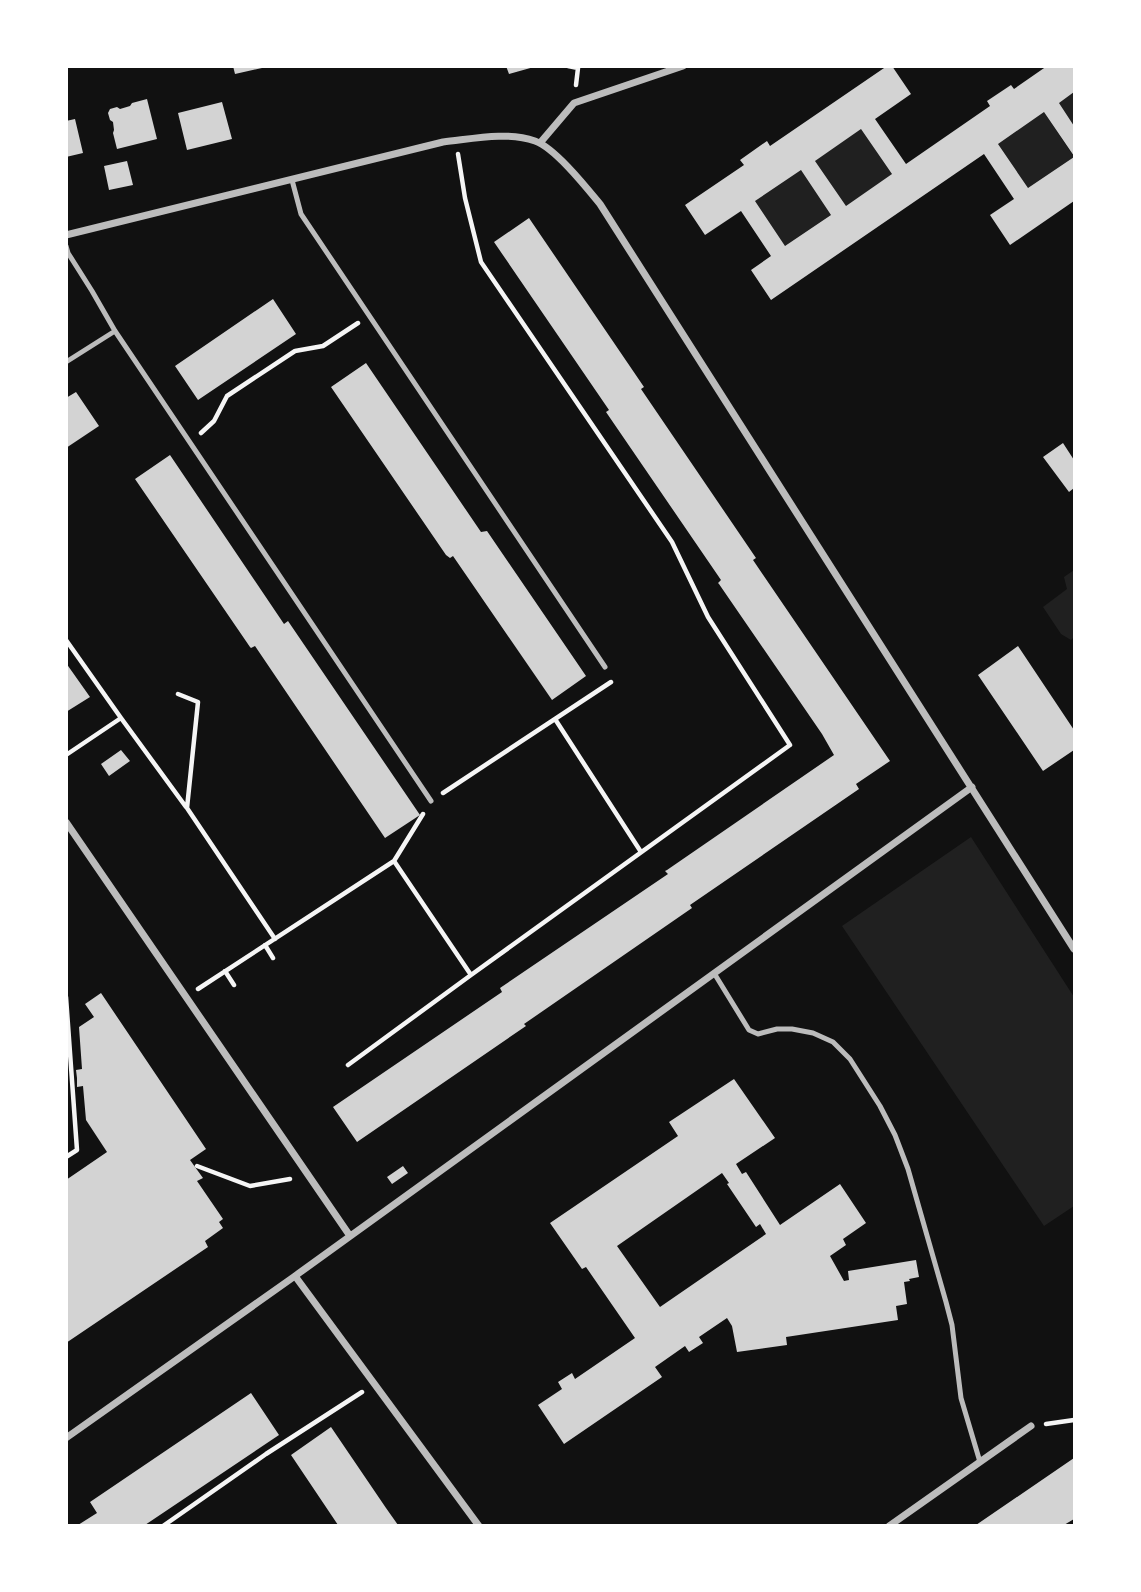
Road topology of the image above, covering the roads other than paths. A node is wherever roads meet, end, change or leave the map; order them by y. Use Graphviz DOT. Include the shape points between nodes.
graph roads {
  1 [pos="683,66"];
  2 [pos="540,143"];
  3 [pos="292,180"];
  4 [pos="66,235"];
  5 [pos="66,246"];
  6 [pos="115,331"];
  7 [pos="66,362"];
  8 [pos="605,667"];
  9 [pos="972,787"];
  10 [pos="431,801"];
  11 [pos="66,822"];
  12 [pos="1074,949"];
  13 [pos="714,973"];
  14 [pos="350,1236"];
  15 [pos="295,1276"];
  16 [pos="1031,1426"];
  17 [pos="66,1438"];
  18 [pos="980,1462"];
  19 [pos="479,1525"];
  20 [pos="889,1525"];
  1 -- 2 [label="street" via="574,103"];
  2 -- 3 [label="street" via="508,136 443,142"];
  2 -- 9 [label="street" via="563,161 600,204"];
  3 -- 4 [label="street"];
  3 -- 8 [label="lane" via="301,214"];
  5 -- 6 [label="lane"];
  6 -- 7 [label="lane"];
  6 -- 10 [label="lane"];
  9 -- 12 [label="street"];
  9 -- 13 [label="street"];
  11 -- 14 [label="street"];
  13 -- 14 [label="street"];
  13 -- 18 [label="lane" via="749,1030 758,1034 792,1029 833,1042 850,1059 880,1106 908,1169 946,1302 961,1398"];
  14 -- 15 [label="street"];
  15 -- 17 [label="street"];
  15 -- 19 [label="street"];
  16 -- 18 [label="street"];
  18 -- 20 [label="street"];
}
